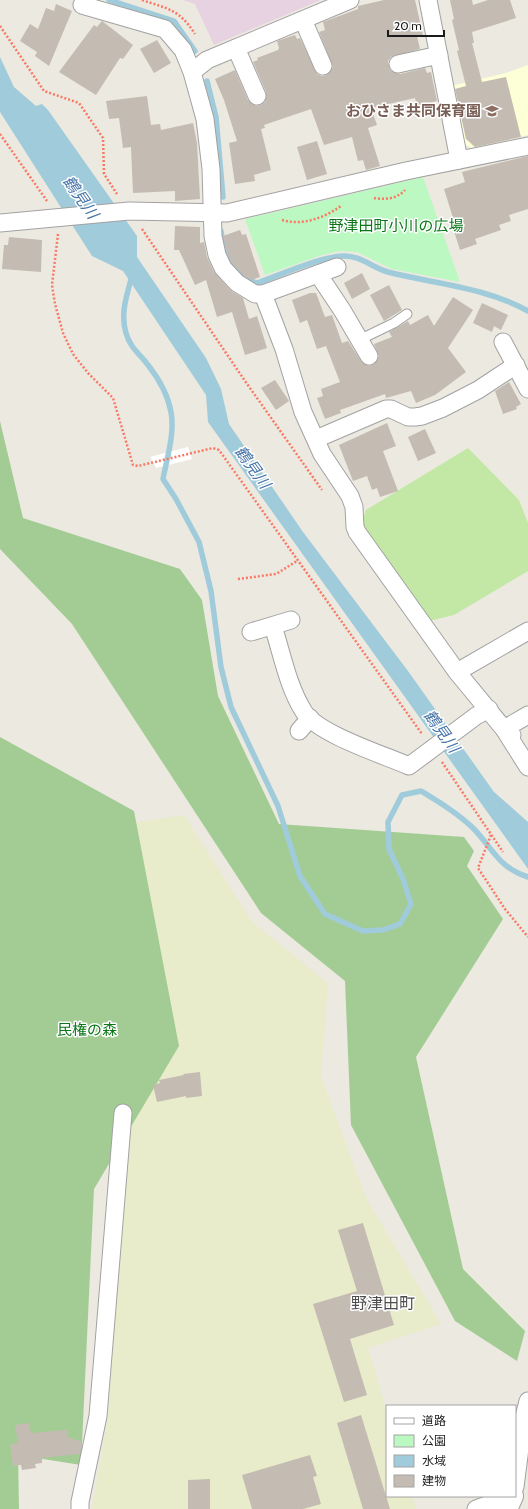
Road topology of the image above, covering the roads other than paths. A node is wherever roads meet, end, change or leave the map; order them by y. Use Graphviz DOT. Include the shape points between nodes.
graph roads {
  1 [pos="350,0"];
  2 [pos="428,0"];
  3 [pos="82,5"];
  4 [pos="303,20"];
  5 [pos="236,48"];
  6 [pos="439,55"];
  7 [pos="398,64"];
  8 [pos="323,66"];
  9 [pos="192,72"];
  10 [pos="256,96"];
  11 [pos="528,146"];
  12 [pos="459,160"];
  13 [pos="212,214"];
  14 [pos="0,223"];
  15 [pos="337,267"];
  16 [pos="318,274"];
  17 [pos="263,294"];
  18 [pos="407,314"];
  19 [pos="359,340"];
  20 [pos="503,342"];
  21 [pos="369,356"];
  22 [pos="516,365"];
  23 [pos="528,389"];
  24 [pos="316,439"];
  25 [pos="291,620"];
  26 [pos="272,626"];
  27 [pos="528,631"];
  28 [pos="251,632"];
  29 [pos="457,672"];
  30 [pos="483,712"];
  31 [pos="528,715"];
  32 [pos="504,729"];
  33 [pos="528,747"];
  34 [pos="528,767"];
  35 [pos="123,1113"];
  36 [pos="528,1402"];
  37 [pos="516,1479"];
  38 [pos="509,1497"];
  39 [pos="512,1497"];
  40 [pos="80,1509"];
  41 [pos="476,1509"];
  42 [pos="506,1509"];
  1 -- 4 [label="street"];
  2 -- 6 [label="street"];
  3 -- 9 [label="street" via="165,29 183,50"];
  4 -- 5 [label="street"];
  4 -- 8 [label="street"];
  5 -- 9 [label="street" via="207,60"];
  5 -- 10 [label="street"];
  6 -- 7 [label="street"];
  6 -- 12 [label="street"];
  9 -- 13 [label="street" via="205,119 211,169"];
  11 -- 12 [label="street"];
  12 -- 13 [label="street" via="227,213"];
  13 -- 14 [label="street" via="123,204 59,224"];
  13 -- 17 [label="street" via="213,236 223,268 246,290"];
  15 -- 16 [label="street"];
  16 -- 17 [label="street"];
  16 -- 19 [label="street"];
  17 -- 24 [label="street" via="284,349 303,412"];
  18 -- 19 [label="lane"];
  19 -- 21 [label="street"];
  20 -- 22 [label="street"];
  22 -- 23 [label="street"];
  22 -- 24 [label="street" via="478,390 443,408 415,418 386,409"];
  24 -- 29 [label="street" via="322,454 350,496 357,532"];
  25 -- 26 [label="street"];
  26 -- 28 [label="street"];
  26 -- 30 [label="street" via="295,695 304,713 305,724 409,766"];
  27 -- 29 [label="street"];
  29 -- 30 [label="street"];
  30 -- 32 [label="street"];
  31 -- 32 [label="street"];
  32 -- 33 [label="street"];
  32 -- 34 [label="street"];
  35 -- 40 [label="street" via="98,1416"];
  36 -- 37 [label="street"];
  38 -- 41 [label="street"];
  39 -- 42 [label="street"];
}
